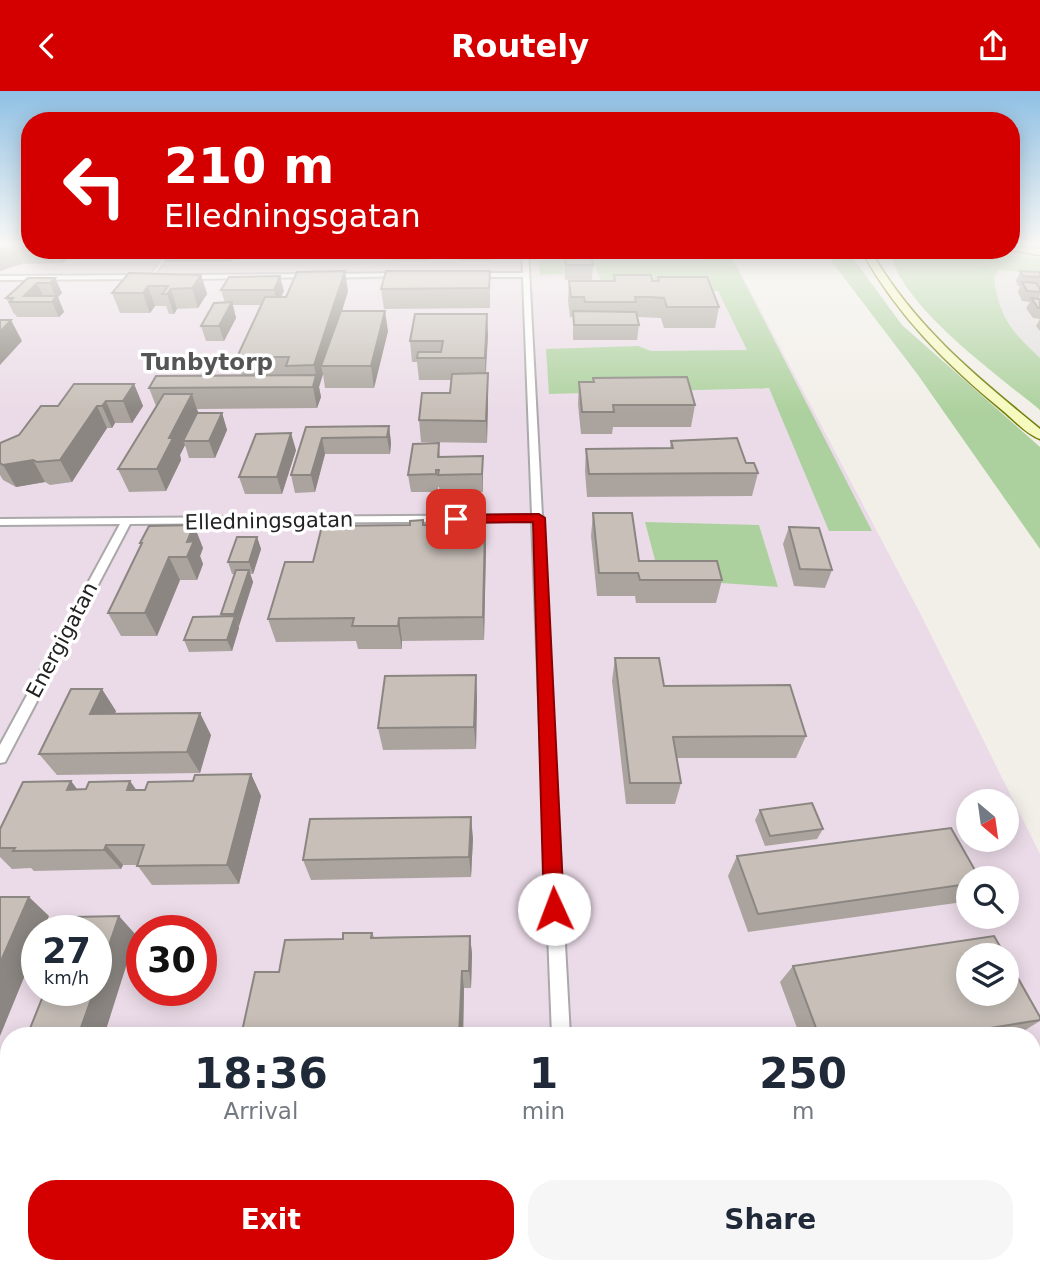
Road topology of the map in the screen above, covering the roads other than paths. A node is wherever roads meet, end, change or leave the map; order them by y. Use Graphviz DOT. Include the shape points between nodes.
graph roads {
  1 [pos="527,301"];
  2 [pos="898,301"];
  3 [pos="1040,435"];
  4 [pos="539,518"];
  5 [pos="0,522"];
  6 [pos="126,522"];
  7 [pos="1,754"];
  8 [pos="561,1027"];
  1 -- 4 [label="street"];
  2 -- 3 [label="street" via="943,350"];
  4 -- 6 [label="street, Elledningsgatan"];
  4 -- 8 [label="street"];
  5 -- 6 [label="street, Elledningsgatan"];
  6 -- 7 [label="street, Energigatan"];
}
